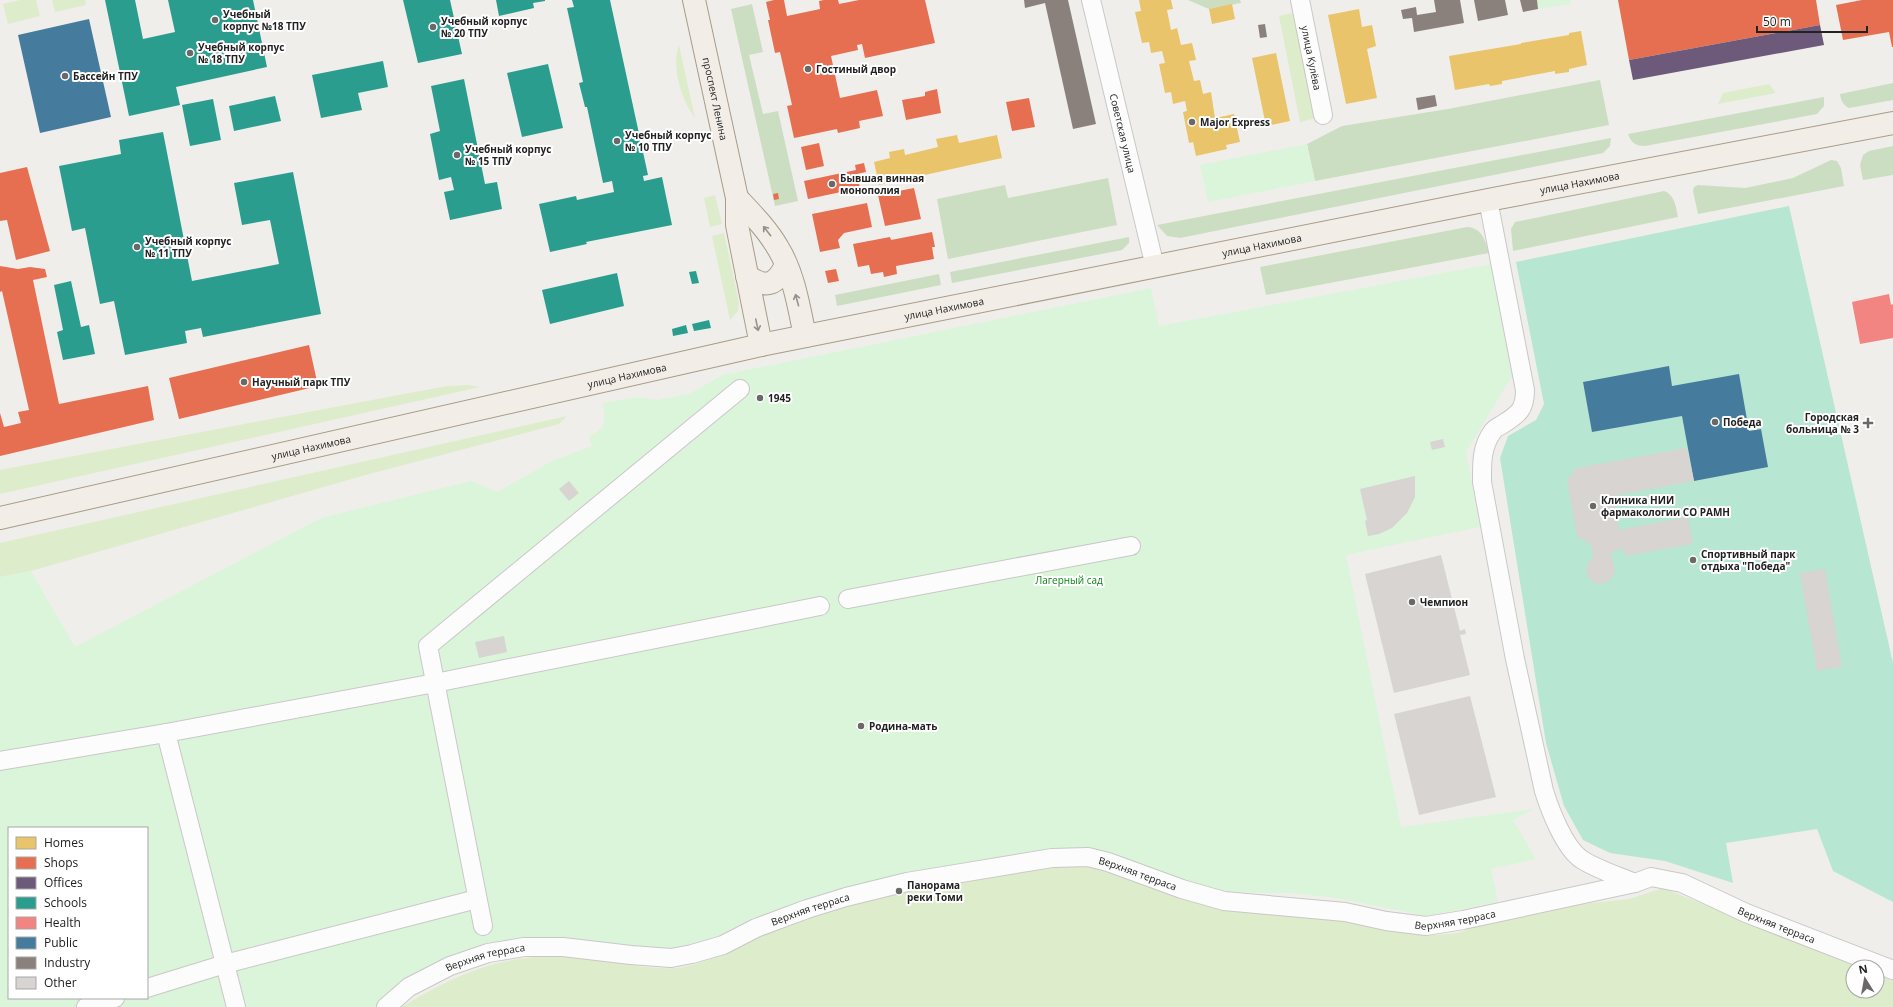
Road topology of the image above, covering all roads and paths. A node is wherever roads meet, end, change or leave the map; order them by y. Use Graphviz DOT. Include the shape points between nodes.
graph roads {
  1 [pos="694,0"];
  2 [pos="1091,0"];
  3 [pos="1300,0"];
  4 [pos="1323,115"];
  5 [pos="1893,123"];
  6 [pos="737,198"];
  7 [pos="1488,200"];
  8 [pos="786,265"];
  9 [pos="1154,268"];
  10 [pos="747,276"];
  11 [pos="805,336"];
  12 [pos="761,346"];
  13 [pos="740,389"];
  14 [pos="0,518"];
  15 [pos="1131,546"];
  16 [pos="848,599"];
  17 [pos="820,606"];
  18 [pos="435,683"];
  19 [pos="166,733"];
  20 [pos="0,760"];
  21 [pos="1635,883"];
  22 [pos="477,899"];
  23 [pos="482,926"];
  24 [pos="225,964"];
  25 [pos="1893,970"];
  26 [pos="148,988"];
  27 [pos="112,999"];
  28 [pos="86,1007"];
  29 [pos="236,1007"];
  30 [pos="386,1007"];
  1 -- 6 [label="main road, проспект Ленина"];
  2 -- 9 [label="street, Советская улица"];
  3 -- 4 [label="street, улица Кулёва"];
  5 -- 7 [label="main road, улица Нахимова"];
  8 -- 6 [label="main road, проспект Ленина, one-way" via="767,232"];
  6 -- 10 [label="main road, проспект Ленина" via="736,226"];
  7 -- 9 [label="main road, улица Нахимова"];
  7 -- 21 [label="street" via="1525,390 1525,403 1516,416 1494,430 1485,444 1481,460 1482,482 1517,667 1544,791 1562,836 1580,858"];
  8 -- 10 [label="main road" via="780,277 768,284 757,283"];
  11 -- 8 [label="main road, проспект Ленина, one-way"];
  9 -- 11 [label="main road, улица Нахимова"];
  10 -- 12 [label="main road, проспект Ленина, one-way"];
  11 -- 12 [label="main road, улица Нахимова"];
  12 -- 14 [label="main road, улица Нахимова"];
  13 -- 18 [label="street" via="428,646"];
  15 -- 16 [label="street"];
  17 -- 18 [label="street"];
  18 -- 19 [label="street"];
  18 -- 22 [label="street"];
  19 -- 20 [label="street"];
  19 -- 24 [label="street"];
  21 -- 25 [label="street, Верхняя терраса" via="1651,877 1682,883 1746,913"];
  21 -- 30 [label="street, Верхняя терраса" via="1426,926 1345,912 1224,901 1182,889 1108,862 1088,857 1059,857 907,882 846,897 756,928 709,949 671,958 631,956 563,947 524,947 488,953 450,966 409,987"];
  22 -- 23 [label="street"];
  22 -- 24 [label="street"];
  24 -- 26 [label="street"];
  24 -- 29 [label="street"];
  27 -- 28 [label="street"];
}
